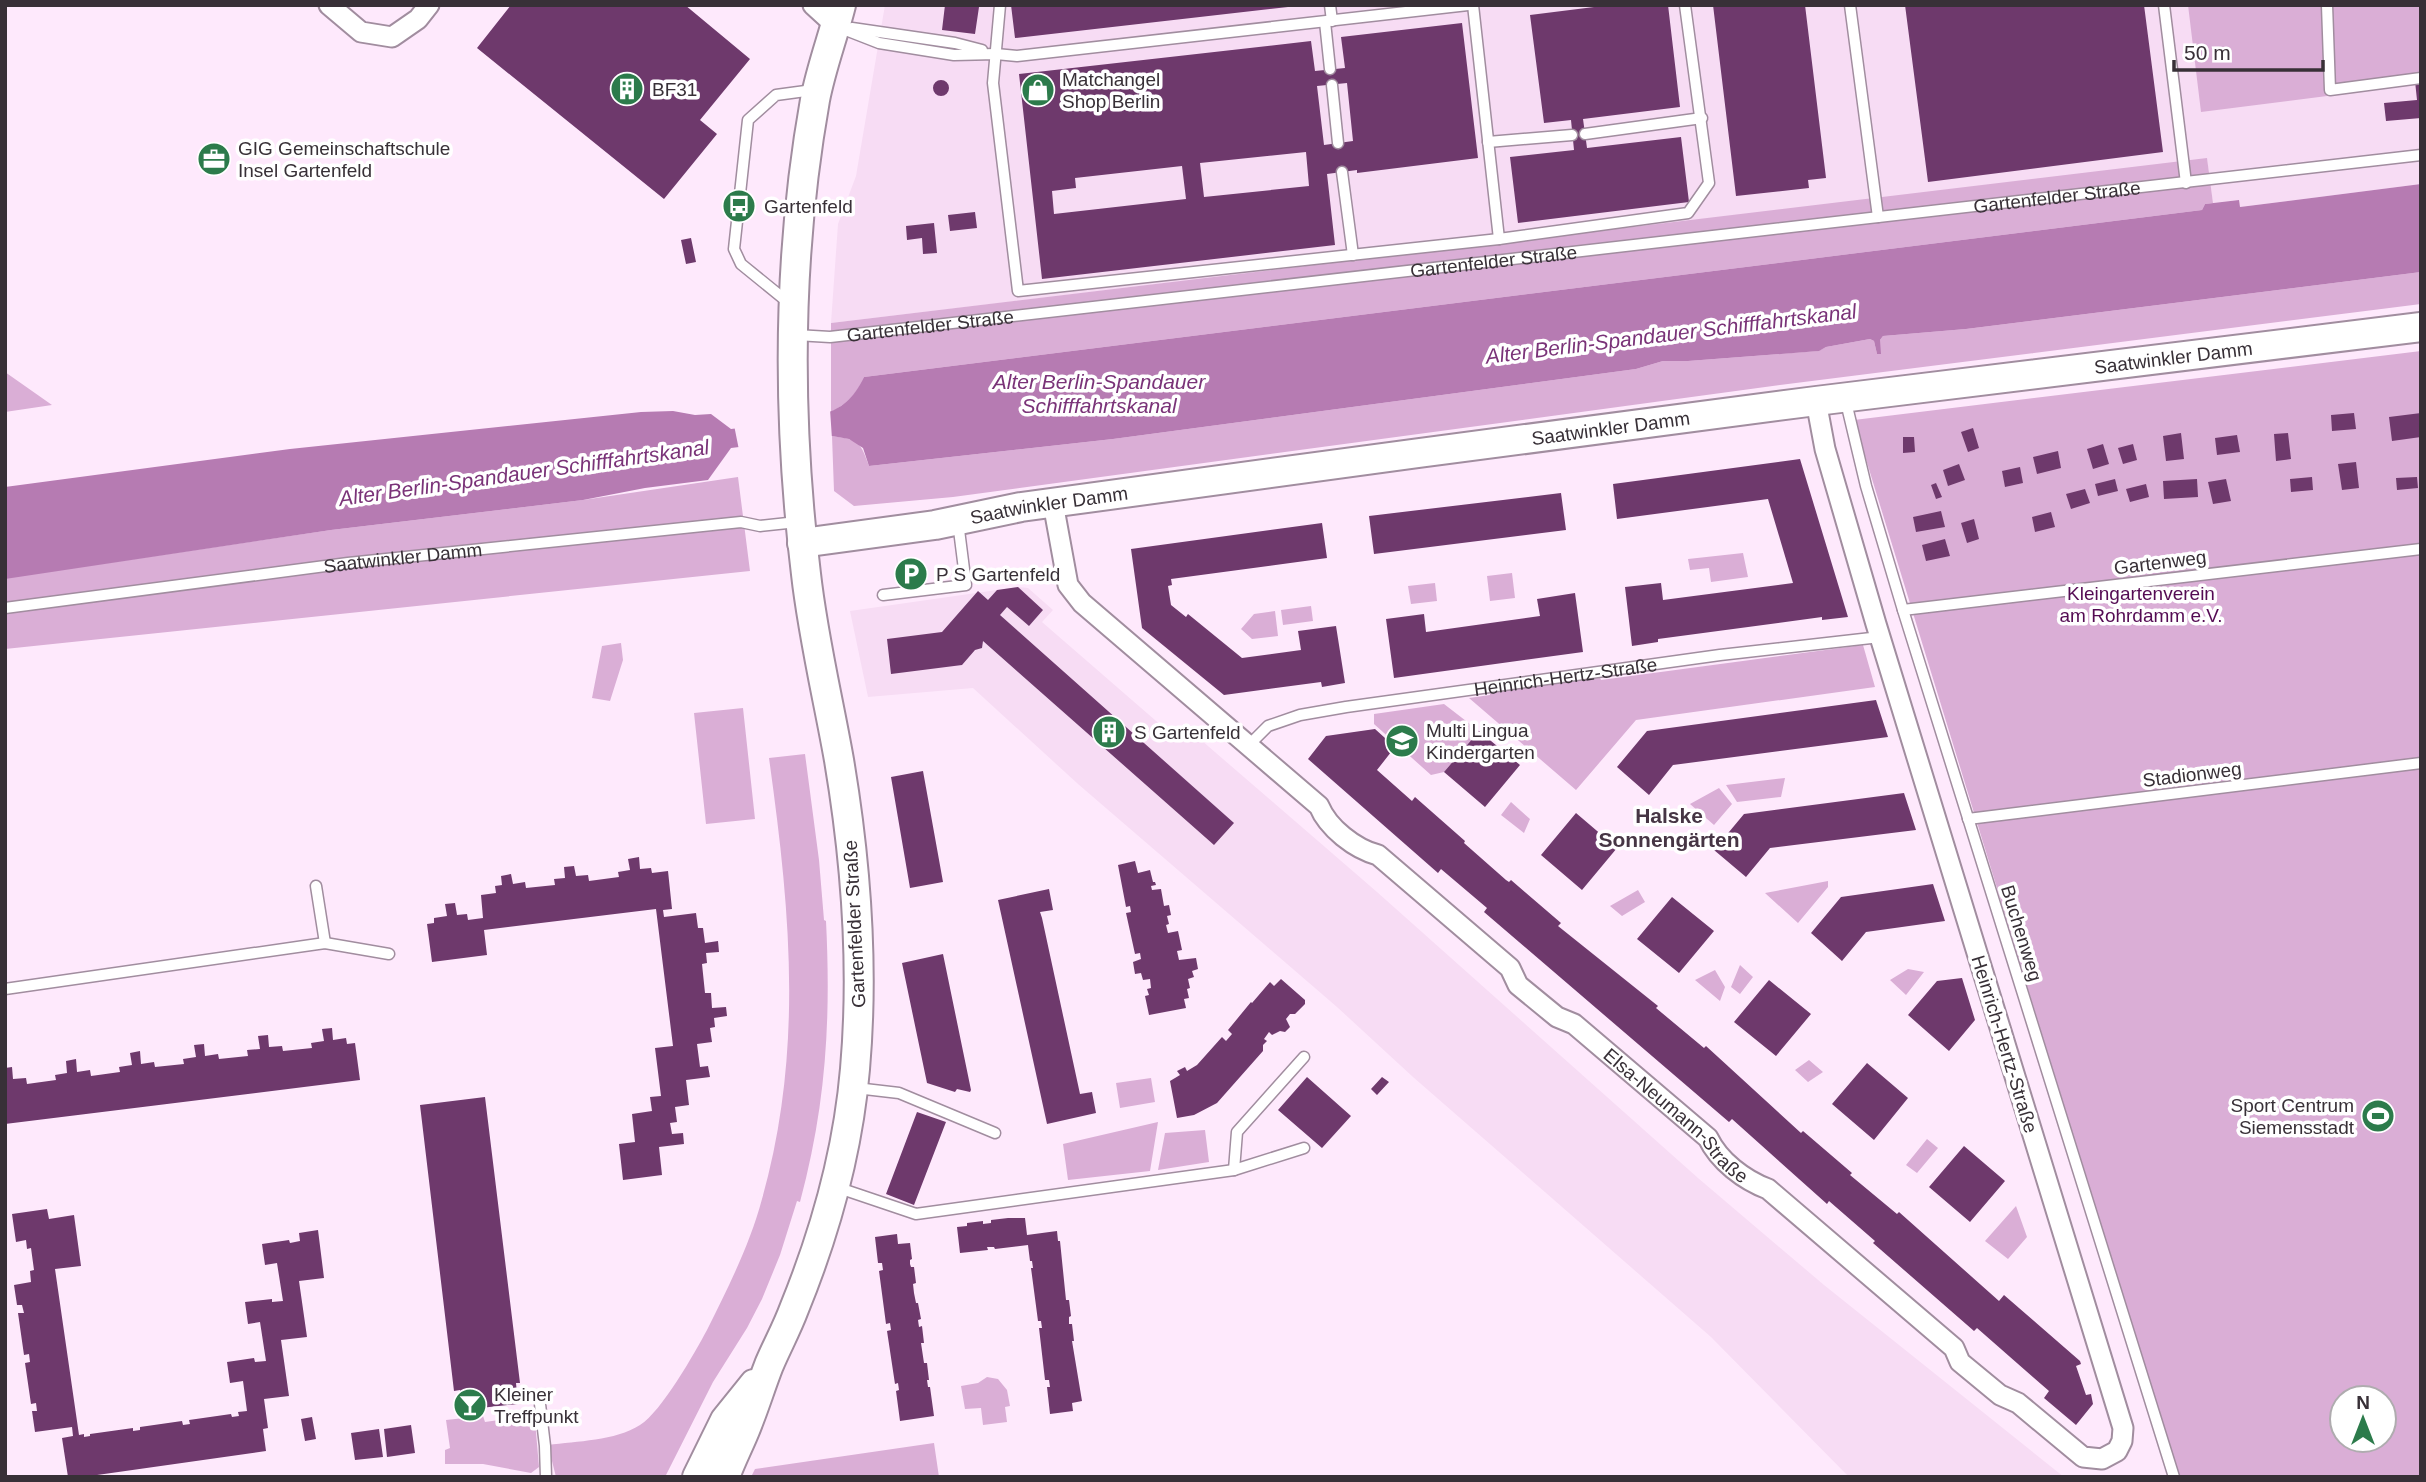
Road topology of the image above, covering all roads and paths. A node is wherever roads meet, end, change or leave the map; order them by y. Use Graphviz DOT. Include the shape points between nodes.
graph roads {
  1 [pos="329,5"];
  2 [pos="429,5"];
  3 [pos="813,5"];
  4 [pos="1000,5"];
  5 [pos="1330,5"];
  6 [pos="1470,5"];
  7 [pos="1685,5"];
  8 [pos="1850,5"];
  9 [pos="2164,5"];
  10 [pos="2327,5"];
  11 [pos="838,16"];
  12 [pos="1328,21"];
  13 [pos="996,54"];
  14 [pos="1330,69"];
  15 [pos="2421,78"];
  16 [pos="1332,85"];
  17 [pos="817,89"];
  18 [pos="1702,118"];
  19 [pos="1585,134"];
  20 [pos="1572,135"];
  21 [pos="1488,142"];
  22 [pos="1338,143"];
  23 [pos="2421,155"];
  24 [pos="1342,172"];
  25 [pos="2191,183"];
  26 [pos="1878,217"];
  27 [pos="1499,239"];
  28 [pos="1353,255"];
  29 [pos="793,306"];
  30 [pos="2421,327"];
  31 [pos="792,335"];
  32 [pos="1845,398"];
  33 [pos="1816,401"];
  34 [pos="1054,503"];
  35 [pos="958,521"];
  36 [pos="801,533"];
  37 [pos="2421,548"];
  38 [pos="883,595"];
  39 [pos="5,608"];
  40 [pos="1903,610"];
  41 [pos="1880,637"];
  42 [pos="1249,745"];
  43 [pos="2421,763"];
  44 [pos="1968,819"];
  45 [pos="316,886"];
  46 [pos="325,943"];
  47 [pos="388,954"];
  48 [pos="5,989"];
  49 [pos="1304,1057"];
  50 [pos="853,1088"];
  51 [pos="995,1133"];
  52 [pos="1304,1148"];
  53 [pos="1234,1170"];
  54 [pos="835,1187"];
  55 [pos="769,1366"];
  56 [pos="540,1404"];
  57 [pos="2117,1451"];
  58 [pos="546,1477"];
  59 [pos="697,1477"];
  60 [pos="724,1477"];
  61 [pos="2174,1477"];
  1 -- 2 [label="street" via="361,32 391,37 418,19"];
  3 -- 11 [label="street"];
  4 -- 13 [label="lane"];
  5 -- 12 [label="lane"];
  6 -- 12 [label="lane"];
  6 -- 21 [label="lane"];
  7 -- 18 [label="lane"];
  8 -- 26 [label="lane"];
  9 -- 25 [label="lane"];
  10 -- 15 [label="lane" via="2330,90"];
  11 -- 13 [label="lane"];
  11 -- 17 [label="main road"];
  12 -- 13 [label="lane" via="1017,56"];
  12 -- 14 [label="lane"];
  13 -- 28 [label="lane" via="993,83 1018,291"];
  16 -- 22 [label="lane"];
  17 -- 29 [label="main road" via="800,209"];
  17 -- 29 [label="lane" via="776,95 748,120 734,249 741,264"];
  18 -- 19 [label="lane"];
  18 -- 27 [label="lane" via="1709,183 1688,213"];
  20 -- 21 [label="lane"];
  21 -- 27 [label="lane"];
  23 -- 25 [label="lane, Gartenfelder Straße"];
  24 -- 28 [label="lane"];
  25 -- 26 [label="lane, Gartenfelder Straße"];
  26 -- 31 [label="lane, Gartenfelder Straße" via="830,337"];
  27 -- 28 [label="lane"];
  29 -- 31 [label="main road"];
  30 -- 32 [label="main road, Saatwinkler Damm"];
  31 -- 36 [label="main road, Gartenfelder Straße"];
  32 -- 33 [label="main road, Saatwinkler Damm"];
  32 -- 40 [label="lane, Buchenweg"];
  33 -- 34 [label="main road, Saatwinkler Damm"];
  33 -- 41 [label="street, Heinrich-Hertz-Straße" via="1825,449"];
  34 -- 35 [label="main road, Saatwinkler Damm"];
  34 -- 42 [label="street, Elsa-Neumann-Straße" via="1068,585 1082,603"];
  35 -- 36 [label="main road, Saatwinkler Damm"];
  35 -- 38 [label="lane" via="965,585"];
  36 -- 39 [label="lane, Saatwinkler Damm" via="741,522 348,564"];
  36 -- 50 [label="main road, Gartenfelder Straße" via="853,868 859,961"];
  37 -- 40 [label="lane, Gartenweg"];
  40 -- 44 [label="lane, Buchenweg"];
  41 -- 42 [label="lane, Heinrich-Hertz-Straße" via="1300,715 1268,726"];
  41 -- 57 [label="street, Heinrich-Hertz-Straße" via="2123,1428"];
  42 -- 57 [label="street, Elsa-Neumann-Straße" via="1319,806 1324,818 1363,851 1378,855 1510,968 1518,985 1557,1017 1574,1024 1708,1138 1714,1151 1752,1183 1768,1189 1954,1348 1960,1362 2000,1395 2018,1403 2083,1457 2102,1459"];
  43 -- 44 [label="lane, Stadionweg"];
  44 -- 61 [label="lane, Buchenweg"];
  45 -- 46 [label="lane"];
  46 -- 47 [label="lane"];
  46 -- 48 [label="lane"];
  49 -- 53 [label="lane" via="1237,1132"];
  50 -- 51 [label="lane" via="899,1093"];
  50 -- 54 [label="main road, Gartenfelder Straße"];
  52 -- 53 [label="lane"];
  53 -- 54 [label="lane" via="916,1214"];
  54 -- 55 [label="main road, Gartenfelder Straße" via="802,1288"];
  55 -- 59 [label="main road, Gartenfelder Straße" via="725,1420"];
  55 -- 60 [label="main road, Gartenfelder Straße"];
  56 -- 58 [label="lane"];
}
